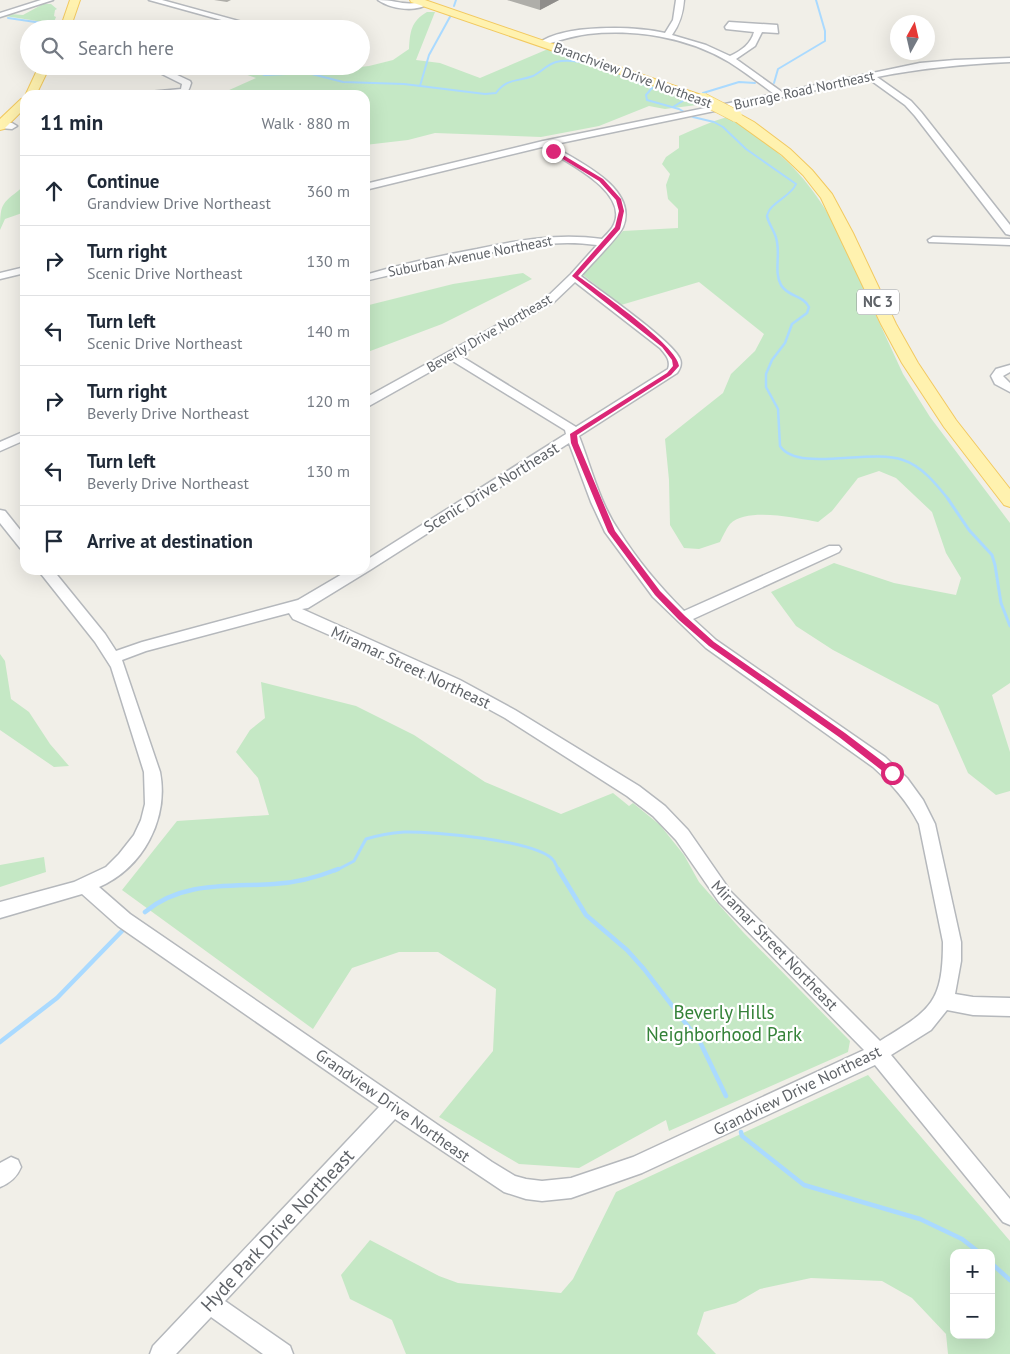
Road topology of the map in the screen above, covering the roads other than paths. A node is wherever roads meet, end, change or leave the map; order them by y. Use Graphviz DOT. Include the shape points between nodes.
graph roads {
  1 [pos="49,0"];
  2 [pos="75,0"];
  3 [pos="153,0"];
  4 [pos="382,0"];
  5 [pos="680,0"];
  6 [pos="420,2"];
  7 [pos="0,15"];
  8 [pos="68,20"];
  9 [pos="230,20"];
  10 [pos="758,30"];
  11 [pos="668,36"];
  12 [pos="543,43"];
  13 [pos="730,59"];
  14 [pos="1010,60"];
  15 [pos="41,75"];
  16 [pos="51,75"];
  17 [pos="166,75"];
  18 [pos="870,76"];
  19 [pos="33,90"];
  20 [pos="43,90"];
  21 [pos="184,90"];
  22 [pos="781,95"];
  23 [pos="20,108"];
  24 [pos="20,117"];
  25 [pos="3,128"];
  26 [pos="542,144"];
  27 [pos="370,186"];
  28 [pos="1010,232"];
  29 [pos="932,240"];
  30 [pos="1010,242"];
  31 [pos="605,243"];
  32 [pos="20,271"];
  33 [pos="0,276"];
  34 [pos="575,276"];
  35 [pos="370,277"];
  36 [pos="452,356"];
  37 [pos="1010,368"];
  38 [pos="1010,388"];
  39 [pos="370,400"];
  40 [pos="574,434"];
  41 [pos="20,437"];
  42 [pos="0,447"];
  43 [pos="1010,501"];
  44 [pos="0,514"];
  45 [pos="20,539"];
  46 [pos="834,549"];
  47 [pos="370,564"];
  48 [pos="52,575"];
  49 [pos="352,575"];
  50 [pos="294,608"];
  51 [pos="682,618"];
  52 [pos="113,658"];
  53 [pos="85,885"];
  54 [pos="0,910"];
  55 [pos="942,1001"];
  56 [pos="1010,1007"];
  57 [pos="878,1052"];
  58 [pos="394,1106"];
  59 [pos="1010,1216"];
  60 [pos="209,1303"];
  61 [pos="161,1354"];
  62 [pos="282,1354"];
  1 -- 7 [label="street"];
  2 -- 8 [label="main road"];
  3 -- 9 [label="street"];
  4 -- 6 [label="street" via="407,8 415,8"];
  5 -- 11 [label="street" via="673,30"];
  6 -- 12 [label="main road, Branchview Drive Northeast / NC 3"];
  10 -- 13 [label="street" via="756,38 743,53"];
  11 -- 12 [label="street" via="630,31 588,31"];
  11 -- 13 [label="street" via="700,45"];
  12 -- 43 [label="main road, Branchview Drive Northeast / NC 3, bridge" via="704,99 736,116 790,154 811,176 838,215 887,321 908,358 967,447"];
  13 -- 22 [label="street"];
  14 -- 18 [label="street, Burrage Road Northeast" via="938,64"];
  15 -- 19 [label="main road"];
  16 -- 20 [label="main road"];
  17 -- 21 [label="street" via="185,81"];
  18 -- 22 [label="street, Burrage Road Northeast"];
  18 -- 28 [label="street" via="918,114"];
  22 -- 26 [label="street, Burrage Road Northeast"];
  23 -- 25 [label="main road"];
  24 -- 25 [label="main road"];
  26 -- 27 [label="street, Burrage Road Northeast"];
  26 -- 31 [label="street, Beverly Drive Northeast" via="601,180 618,199 620,222"];
  29 -- 30 [label="street"];
  31 -- 34 [label="street, Beverly Drive Northeast"];
  31 -- 35 [label="street, Suburban Avenue Northeast" via="547,238 433,260"];
  32 -- 33 [label="street"];
  34 -- 36 [label="street, Beverly Drive Northeast" via="550,300"];
  34 -- 40 [label="street, Scenic Drive Northeast" via="673,354 676,366 669,374"];
  36 -- 39 [label="street, Beverly Drive Northeast"];
  36 -- 40 [label="street" via="564,424"];
  37 -- 38 [label="street" via="1000,371 997,376 998,382"];
  40 -- 47 [label="street, Scenic Drive Northeast"];
  40 -- 51 [label="street, Grandview Drive Northeast" via="574,443 612,532 658,593"];
  41 -- 42 [label="street"];
  44 -- 45 [label="street"];
  46 -- 51 [label="street"];
  48 -- 52 [label="street"];
  49 -- 50 [label="street" via="315,599"];
  50 -- 52 [label="street" via="142,647"];
  50 -- 57 [label="street, Miramar Street Northeast" via="298,615 455,684 510,714 633,791 682,835 712,880 742,915"];
  51 -- 55 [label="street, Grandview Drive Northeast" via="711,644 878,762 901,783 917,805 928,824 952,942 947,991"];
  52 -- 53 [label="street" via="152,772 154,804 148,825 130,856 112,872"];
  53 -- 54 [label="street"];
  53 -- 58 [label="street, Grandview Drive Northeast" via="124,920"];
  55 -- 56 [label="street"];
  55 -- 57 [label="street, Grandview Drive Northeast" via="924,1024"];
  57 -- 58 [label="street, Grandview Drive Northeast" via="861,1063 635,1166 571,1188 542,1191 511,1185"];
  57 -- 59 [label="street, Miramar Street Northeast"];
  58 -- 60 [label="street, Hyde Park Drive Northeast"];
  60 -- 61 [label="street, Hyde Park Drive Northeast"];
  60 -- 62 [label="street"];
}
